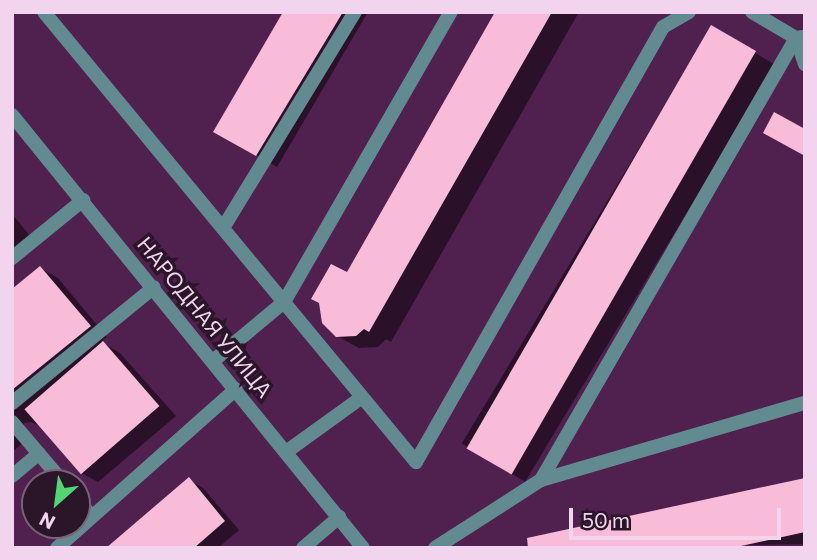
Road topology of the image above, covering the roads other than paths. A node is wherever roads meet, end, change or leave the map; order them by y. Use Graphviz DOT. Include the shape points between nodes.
graph roads {
  1 [pos="44,12"];
  2 [pos="355,12"];
  3 [pos="451,12"];
  4 [pos="689,12"];
  5 [pos="752,12"];
  6 [pos="800,37"];
  7 [pos="805,64"];
  8 [pos="12,114"];
  9 [pos="83,200"];
  10 [pos="223,228"];
  11 [pos="12,258"];
  12 [pos="153,287"];
  13 [pos="284,302"];
  14 [pos="213,361"];
  15 [pos="236,389"];
  16 [pos="361,398"];
  17 [pos="12,403"];
  18 [pos="805,403"];
  19 [pos="12,422"];
  20 [pos="286,452"];
  21 [pos="39,453"];
  22 [pos="52,469"];
  23 [pos="12,476"];
  24 [pos="541,480"];
  25 [pos="92,517"];
  26 [pos="339,517"];
  27 [pos="57,548"];
  28 [pos="303,548"];
  29 [pos="363,548"];
  30 [pos="435,548"];
  1 -- 10 [label="street"];
  2 -- 10 [label="street"];
  3 -- 13 [label="street"];
  4 -- 16 [label="street" via="663,27 416,462"];
  5 -- 6 [label="street"];
  6 -- 7 [label="street"];
  6 -- 24 [label="street"];
  8 -- 9 [label="street, НАРОДНАЯ УЛИЦА"];
  9 -- 11 [label="street"];
  9 -- 12 [label="street, НАРОДНАЯ УЛИЦА"];
  10 -- 13 [label="street"];
  12 -- 14 [label="street, НАРОДНАЯ УЛИЦА"];
  12 -- 17 [label="street"];
  13 -- 14 [label="street"];
  13 -- 16 [label="street"];
  14 -- 15 [label="street, НАРОДНАЯ УЛИЦА"];
  15 -- 20 [label="street, НАРОДНАЯ УЛИЦА"];
  15 -- 25 [label="street"];
  16 -- 20 [label="street"];
  18 -- 24 [label="street"];
  19 -- 21 [label="street"];
  20 -- 26 [label="street, НАРОДНАЯ УЛИЦА"];
  21 -- 22 [label="street"];
  21 -- 23 [label="street"];
  24 -- 30 [label="street"];
  25 -- 27 [label="street"];
  26 -- 28 [label="street"];
  26 -- 29 [label="street, НАРОДНАЯ УЛИЦА"];
}
